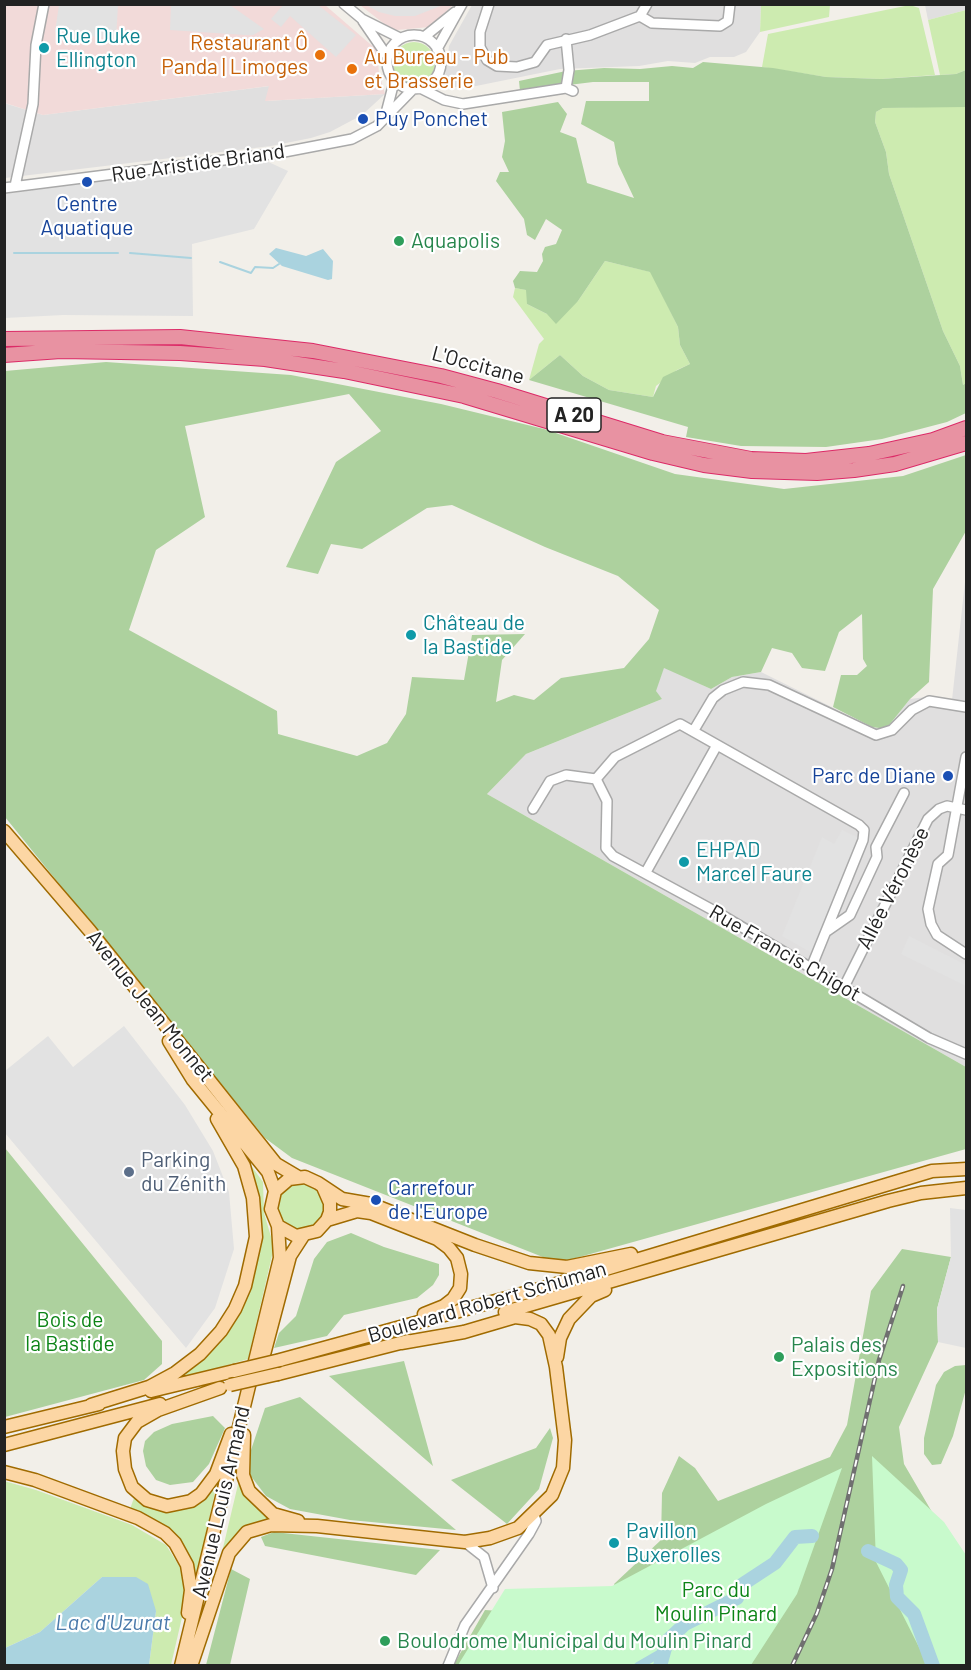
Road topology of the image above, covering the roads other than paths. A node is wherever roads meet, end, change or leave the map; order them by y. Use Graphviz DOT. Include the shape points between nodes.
graph roads {
  1 [pos="44,4"];
  2 [pos="344,4"];
  3 [pos="489,4"];
  4 [pos="648,4"];
  5 [pos="730,4"];
  6 [pos="459,8"];
  7 [pos="640,16"];
  8 [pos="362,19"];
  9 [pos="424,37"];
  10 [pos="400,38"];
  11 [pos="566,39"];
  12 [pos="438,49"];
  13 [pos="387,56"];
  14 [pos="435,79"];
  15 [pos="394,82"];
  16 [pos="417,89"];
  17 [pos="439,96"];
  18 [pos="385,118"];
  19 [pos="15,186"];
  20 [pos="4,188"];
  21 [pos="4,339"];
  22 [pos="62,351"];
  23 [pos="4,355"];
  24 [pos="4,365"];
  25 [pos="966,428"];
  26 [pos="966,443"];
  27 [pos="966,707"];
  28 [pos="694,730"];
  29 [pos="717,745"];
  30 [pos="966,758"];
  31 [pos="596,779"];
  32 [pos="904,793"];
  33 [pos="533,809"];
  34 [pos="962,809"];
  35 [pos="4,831"];
  36 [pos="4,841"];
  37 [pos="646,872"];
  38 [pos="827,931"];
  39 [pos="966,954"];
  40 [pos="811,968"];
  41 [pos="844,987"];
  42 [pos="966,1054"];
  43 [pos="193,1080"];
  44 [pos="966,1169"];
  45 [pos="298,1177"];
  46 [pos="323,1188"];
  47 [pos="966,1188"];
  48 [pos="276,1191"];
  49 [pos="327,1220"];
  50 [pos="278,1226"];
  51 [pos="303,1236"];
  52 [pos="702,1240"];
  53 [pos="656,1269"];
  54 [pos="382,1333"];
  55 [pos="260,1338"];
  56 [pos="401,1343"];
  57 [pos="556,1367"];
  58 [pos="225,1387"];
  59 [pos="91,1406"];
  60 [pos="4,1427"];
  61 [pos="244,1435"];
  62 [pos="4,1445"];
  63 [pos="4,1472"];
  64 [pos="534,1515"];
  65 [pos="317,1526"];
  66 [pos="465,1542"];
  67 [pos="493,1588"];
  68 [pos="186,1643"];
  69 [pos="181,1665"];
  70 [pos="191,1665"];
  71 [pos="448,1665"];
  1 -- 19 [label="street" via="36,45 33,104"];
  2 -- 8 [label="street"];
  3 -- 11 [label="street" via="480,32 480,47 487,60 497,66 535,62 547,45"];
  4 -- 7 [label="street"];
  5 -- 7 [label="street" via="728,21 720,26 652,22"];
  6 -- 9 [label="street"];
  6 -- 12 [label="street"];
  7 -- 11 [label="street" via="590,35"];
  8 -- 10 [label="street"];
  8 -- 13 [label="street"];
  9 -- 10 [label="street"];
  9 -- 12 [label="street"];
  10 -- 13 [label="street"];
  11 -- 17 [label="street" via="569,89 476,103 452,102"];
  12 -- 14 [label="street" via="441,64"];
  13 -- 15 [label="street" via="386,65"];
  14 -- 16 [label="street"];
  14 -- 17 [label="street"];
  15 -- 16 [label="street"];
  15 -- 18 [label="street"];
  16 -- 17 [label="street"];
  16 -- 18 [label="street, Rue Aristide Briand"];
  18 -- 19 [label="street, Rue Aristide Briand" via="361,136 336,143"];
  19 -- 20 [label="street, Rue Aristide Briand"];
  21 -- 25 [label="highway, L'Occitane / A 20" via="180,337 324,353 497,391 662,442 751,459 835,459 899,449"];
  22 -- 23 [label="highway, L'Occitane / A 20"];
  22 -- 24 [label="highway"];
  22 -- 26 [label="highway, L'Occitane / A 20" via="265,359 344,371 464,396 653,453 752,471 854,470 895,464"];
  27 -- 28 [label="street" via="937,701 922,703 892,730 876,735 769,685 743,682 713,698"];
  28 -- 29 [label="street"];
  28 -- 31 [label="street" via="680,724 654,737 615,757"];
  29 -- 37 [label="street"];
  29 -- 38 [label="street" via="864,831"];
  30 -- 34 [label="street"];
  31 -- 33 [label="street" via="566,775 550,781"];
  31 -- 37 [label="street, Rue Francis Chigot" via="607,801 606,848 613,856"];
  32 -- 38 [label="street" via="876,847 877,857 850,915"];
  34 -- 39 [label="street" via="948,855 938,864 928,909 937,935"];
  34 -- 41 [label="street, Allée Véronèse" via="947,806 928,819"];
  35 -- 45 [label="main road, Avenue Jean Monnet" via="90,931 276,1164"];
  36 -- 43 [label="main road, Avenue Jean Monnet" via="156,1022"];
  37 -- 40 [label="street, Rue Francis Chigot"];
  38 -- 40 [label="street"];
  40 -- 41 [label="street, Rue Francis Chigot"];
  41 -- 42 [label="street, Rue Francis Chigot" via="929,1038"];
  43 -- 48 [label="main road, Avenue Jean Monnet" via="268,1172"];
  43 -- 59 [label="main road" via="243,1166 253,1198 256,1237 245,1286 221,1331 200,1354 149,1387"];
  44 -- 52 [label="main road, Boulevard Robert Schuman" via="932,1171"];
  45 -- 46 [label="main road" via="312,1179"];
  45 -- 48 [label="main road" via="281,1184"];
  46 -- 49 [label="main road" via="330,1203"];
  46 -- 52 [label="main road" via="342,1199 371,1204 529,1263 567,1267"];
  47 -- 53 [label="main road, Boulevard Robert Schuman" via="888,1201"];
  48 -- 50 [label="main road" via="271,1209"];
  49 -- 51 [label="main road" via="317,1231"];
  49 -- 54 [label="main road" via="357,1211 371,1213 437,1239 457,1258 460,1288 453,1299"];
  50 -- 51 [label="main road" via="289,1234"];
  50 -- 55 [label="main road" via="280,1258"];
  51 -- 61 [label="main road" via="290,1256"];
  52 -- 54 [label="main road, Boulevard Robert Schuman"];
  53 -- 56 [label="main road, Boulevard Robert Schuman"];
  53 -- 57 [label="main road" via="591,1296 579,1306 560,1338"];
  54 -- 59 [label="main road, Boulevard Robert Schuman, bridge"];
  55 -- 58 [label="main road" via="225,1454 210,1485 191,1501 167,1506 147,1500 132,1487 125,1469 125,1438 136,1422 158,1410"];
  55 -- 68 [label="main road, Avenue Louis Armand"];
  56 -- 57 [label="main road" via="523,1317 541,1324 549,1335"];
  56 -- 58 [label="main road, Boulevard Robert Schuman, bridge"];
  57 -- 64 [label="main road" via="565,1440 563,1468 552,1495"];
  58 -- 62 [label="main road, Boulevard Robert Schuman"];
  59 -- 60 [label="main road, Boulevard Robert Schuman"];
  61 -- 65 [label="main road" via="243,1475 249,1491 273,1514"];
  61 -- 70 [label="main road, Avenue Louis Armand"];
  63 -- 68 [label="main road" via="138,1518 165,1533 182,1554 190,1578"];
  64 -- 66 [label="main road" via="504,1534"];
  64 -- 67 [label="street" via="536,1521 529,1534"];
  65 -- 66 [label="main road"];
  65 -- 70 [label="main road" via="271,1525 247,1532 236,1542 225,1562"];
  66 -- 67 [label="street" via="484,1557"];
  67 -- 71 [label="street" via="459,1636"];
  68 -- 69 [label="main road, Avenue Louis Armand"];
}
